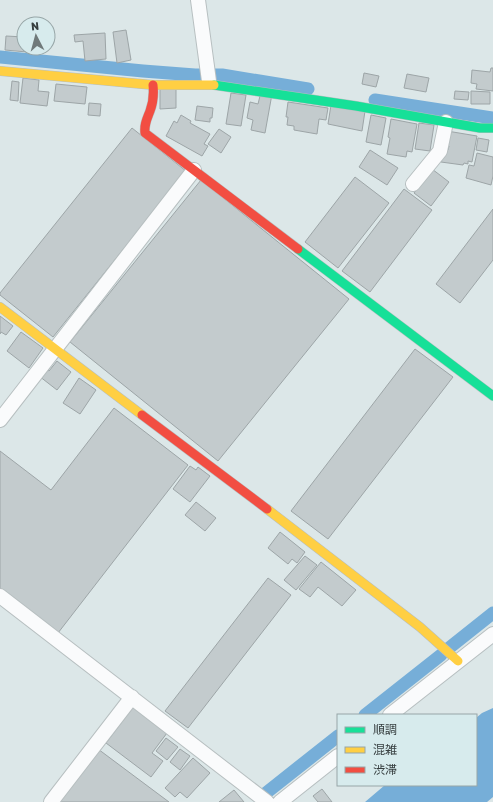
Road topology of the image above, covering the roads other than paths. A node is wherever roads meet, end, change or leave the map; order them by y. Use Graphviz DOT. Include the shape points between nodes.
graph roads {
  1 [pos="198,0"];
  2 [pos="0,71"];
  3 [pos="209,83"];
  4 [pos="153,85"];
  5 [pos="446,122"];
  6 [pos="493,128"];
  7 [pos="194,170"];
  8 [pos="413,184"];
  9 [pos="0,307"];
  10 [pos="55,349"];
  11 [pos="493,396"];
  12 [pos="0,420"];
  13 [pos="0,596"];
  14 [pos="493,634"];
  15 [pos="458,661"];
  16 [pos="132,697"];
  17 [pos="391,714"];
  18 [pos="337,757"];
  19 [pos="51,802"];
  20 [pos="267,802"];
  21 [pos="280,802"];
  1 -- 3 [label="street"];
  2 -- 4 [label="street"];
  3 -- 4 [label="street"];
  3 -- 5 [label="street"];
  4 -- 7 [label="street" via="154,92 144,133"];
  5 -- 6 [label="street"];
  5 -- 8 [label="street" via="440,151"];
  7 -- 10 [label="street"];
  7 -- 11 [label="street"];
  9 -- 10 [label="street"];
  10 -- 12 [label="street"];
  10 -- 15 [label="street" via="294,528 420,627"];
  13 -- 16 [label="street"];
  14 -- 15 [label="street"];
  15 -- 17 [label="street"];
  16 -- 19 [label="street"];
  16 -- 20 [label="street"];
  18 -- 21 [label="street"];
}
